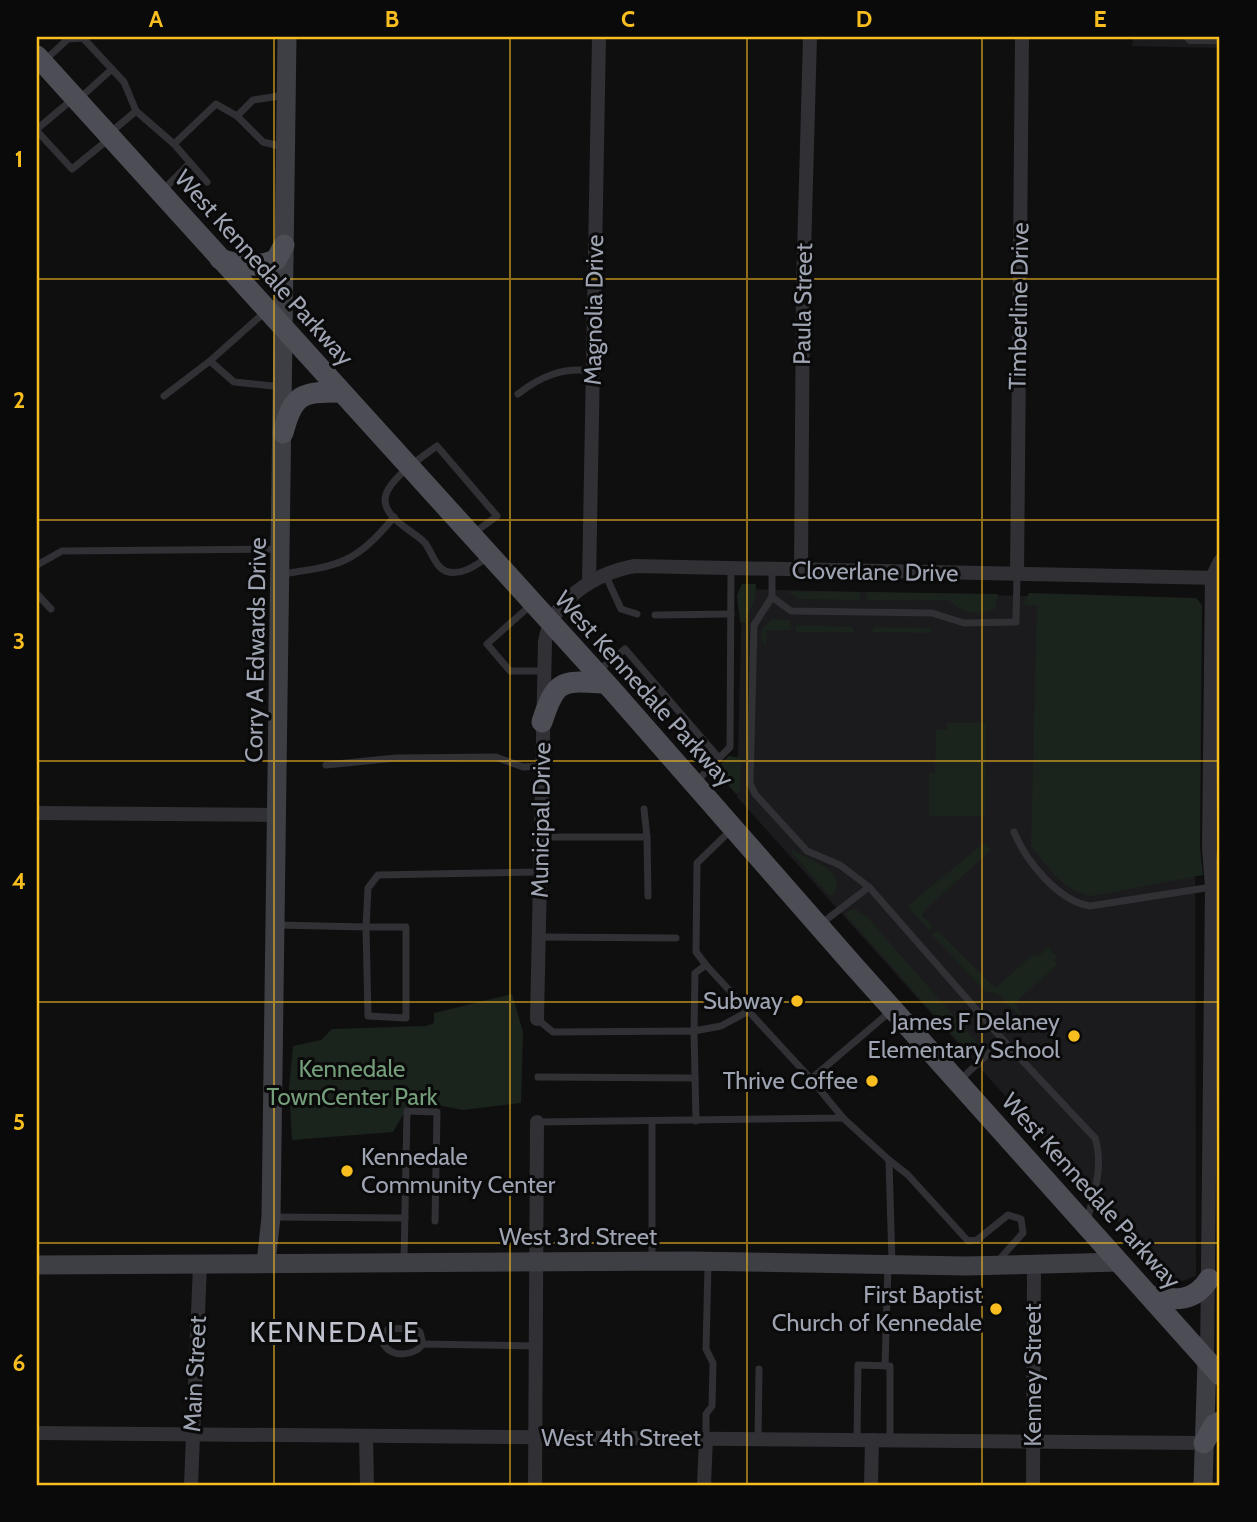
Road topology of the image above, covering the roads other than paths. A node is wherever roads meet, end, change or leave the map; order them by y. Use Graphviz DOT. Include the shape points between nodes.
graph roads {
  1 [pos="287,37"];
  2 [pos="599,37"];
  3 [pos="810,37"];
  4 [pos="1023,37"];
  5 [pos="1191,37"];
  6 [pos="1220,37"];
  7 [pos="40,59"];
  8 [pos="112,69"];
  9 [pos="286,95"];
  10 [pos="75,99"];
  11 [pos="136,111"];
  12 [pos="237,116"];
  13 [pos="37,130"];
  14 [pos="109,136"];
  15 [pos="174,144"];
  16 [pos="285,147"];
  17 [pos="190,163"];
  18 [pos="207,182"];
  19 [pos="160,193"];
  20 [pos="284,245"];
  21 [pos="219,258"];
  22 [pos="267,311"];
  23 [pos="283,328"];
  24 [pos="210,361"];
  25 [pos="593,371"];
  26 [pos="283,387"];
  27 [pos="340,392"];
  28 [pos="518,394"];
  29 [pos="164,396"];
  30 [pos="283,433"];
  31 [pos="408,467"];
  32 [pos="394,517"];
  33 [pos="470,536"];
  34 [pos="282,549"];
  35 [pos="489,556"];
  36 [pos="1220,561"];
  37 [pos="37,565"];
  38 [pos="731,568"];
  39 [pos="772,569"];
  40 [pos="801,571"];
  41 [pos="282,574"];
  42 [pos="604,574"];
  43 [pos="1017,575"];
  44 [pos="1216,578"];
  45 [pos="589,583"];
  46 [pos="37,594"];
  47 [pos="772,597"];
  48 [pos="533,604"];
  49 [pos="51,609"];
  50 [pos="637,614"];
  51 [pos="731,614"];
  52 [pos="655,615"];
  53 [pos="550,622"];
  54 [pos="544,671"];
  55 [pos="601,678"];
  56 [pos="1215,693"];
  57 [pos="542,722"];
  58 [pos="719,758"];
  59 [pos="326,765"];
  60 [pos="542,766"];
  61 [pos="694,784"];
  62 [pos="644,809"];
  63 [pos="37,813"];
  64 [pos="277,815"];
  65 [pos="733,828"];
  66 [pos="1014,832"];
  67 [pos="541,837"];
  68 [pos="647,837"];
  69 [pos="541,872"];
  70 [pos="869,887"];
  71 [pos="1212,887"];
  72 [pos="648,896"];
  73 [pos="276,925"];
  74 [pos="818,926"];
  75 [pos="366,927"];
  76 [pos="539,937"];
  77 [pos="676,938"];
  78 [pos="706,965"];
  79 [pos="893,1009"];
  80 [pos="747,1012"];
  81 [pos="537,1019"];
  82 [pos="694,1031"];
  83 [pos="1003,1040"];
  84 [pos="538,1077"];
  85 [pos="695,1078"];
  86 [pos="811,1079"];
  87 [pos="958,1082"];
  88 [pos="843,1118"];
  89 [pos="652,1121"];
  90 [pos="696,1121"];
  91 [pos="537,1122"];
  92 [pos="889,1160"];
  93 [pos="271,1217"];
  94 [pos="405,1218"];
  95 [pos="435,1221"];
  96 [pos="1086,1225"];
  97 [pos="652,1261"];
  98 [pos="708,1261"];
  99 [pos="404,1262"];
  100 [pos="537,1262"];
  101 [pos="1119,1262"];
  102 [pos="266,1263"];
  103 [pos="200,1264"];
  104 [pos="890,1264"];
  105 [pos="1034,1264"];
  106 [pos="37,1265"];
  107 [pos="994,1265"];
  108 [pos="1209,1279"];
  109 [pos="1150,1296"];
  110 [pos="423,1344"];
  111 [pos="536,1346"];
  112 [pos="885,1366"];
  113 [pos="1214,1368"];
  114 [pos="759,1369"];
  115 [pos="1220,1422"];
  116 [pos="37,1433"];
  117 [pos="192,1434"];
  118 [pos="366,1436"];
  119 [pos="535,1437"];
  120 [pos="706,1438"];
  121 [pos="758,1439"];
  122 [pos="864,1440"];
  123 [pos="890,1440"];
  124 [pos="1033,1441"];
  125 [pos="1204,1443"];
  126 [pos="191,1485"];
  127 [pos="367,1485"];
  128 [pos="535,1485"];
  129 [pos="704,1485"];
  130 [pos="871,1485"];
  131 [pos="1033,1485"];
  132 [pos="1203,1485"];
  1 -- 9 [label="street, Corry A Edwards Drive"];
  2 -- 25 [label="street, Magnolia Drive"];
  3 -- 40 [label="street, Paula Street"];
  4 -- 43 [label="street, Timberline Drive"];
  5 -- 6 [label="street"];
  7 -- 8 [label="lane" via="76,37 83,38"];
  7 -- 10 [label="main road, West Kennedale Parkway"];
  8 -- 10 [label="lane"];
  8 -- 11 [label="lane" via="124,82"];
  9 -- 12 [label="lane" via="253,100"];
  9 -- 16 [label="street, Corry A Edwards Drive"];
  10 -- 13 [label="lane"];
  10 -- 14 [label="main road, West Kennedale Parkway"];
  11 -- 14 [label="lane"];
  11 -- 15 [label="lane"];
  12 -- 15 [label="lane" via="216,104"];
  12 -- 16 [label="lane" via="263,142"];
  13 -- 14 [label="lane" via="72,169"];
  14 -- 19 [label="main road, West Kennedale Parkway"];
  15 -- 17 [label="lane"];
  16 -- 20 [label="street, Corry A Edwards Drive"];
  17 -- 18 [label="lane"];
  17 -- 19 [label="lane"];
  19 -- 21 [label="main road, West Kennedale Parkway"];
  20 -- 21 [label="main road" via="276,260 261,266"];
  20 -- 23 [label="street, Corry A Edwards Drive"];
  21 -- 22 [label="main road, West Kennedale Parkway"];
  22 -- 23 [label="main road, West Kennedale Parkway"];
  22 -- 24 [label="lane"];
  23 -- 26 [label="street, Corry A Edwards Drive"];
  23 -- 27 [label="main road, West Kennedale Parkway"];
  24 -- 26 [label="lane" via="234,382"];
  24 -- 29 [label="lane"];
  25 -- 28 [label="lane" via="574,368 548,375"];
  25 -- 45 [label="street, Magnolia Drive"];
  26 -- 30 [label="street, Corry A Edwards Drive"];
  27 -- 30 [label="main road" via="310,392 297,398"];
  27 -- 31 [label="main road, West Kennedale Parkway"];
  30 -- 34 [label="street, Corry A Edwards Drive"];
  31 -- 32 [label="lane" via="385,498"];
  31 -- 33 [label="main road, West Kennedale Parkway"];
  31 -- 33 [label="lane" via="437,446 498,516"];
  32 -- 35 [label="lane" via="426,544 448,572 469,569"];
  32 -- 41 [label="lane" via="370,546 346,562"];
  33 -- 35 [label="main road, West Kennedale Parkway"];
  34 -- 37 [label="lane" via="62,551"];
  34 -- 41 [label="street, Corry A Edwards Drive"];
  35 -- 48 [label="main road, West Kennedale Parkway"];
  36 -- 44 [label="street"];
  38 -- 39 [label="street, Cloverlane Drive"];
  38 -- 42 [label="street, Cloverlane Drive" via="635,566"];
  38 -- 51 [label="lane"];
  39 -- 40 [label="street, Cloverlane Drive"];
  39 -- 47 [label="lane"];
  40 -- 43 [label="street, Cloverlane Drive"];
  41 -- 64 [label="street, Corry A Edwards Drive"];
  42 -- 45 [label="street, Cloverlane Drive"];
  42 -- 50 [label="lane" via="621,609"];
  43 -- 44 [label="street, Cloverlane Drive"];
  43 -- 47 [label="lane" via="1016,622 964,622 932,613 791,611"];
  44 -- 56 [label="street"];
  45 -- 53 [label="street, Cloverlane Drive" via="569,598"];
  46 -- 49 [label="lane"];
  47 -- 70 [label="lane" via="754,625 750,783 754,794 807,851 840,865"];
  48 -- 53 [label="main road, West Kennedale Parkway"];
  48 -- 54 [label="lane" via="487,644 510,671"];
  51 -- 52 [label="lane"];
  51 -- 58 [label="lane" via="730,747"];
  53 -- 54 [label="street, Municipal Drive"];
  53 -- 55 [label="main road, West Kennedale Parkway"];
  54 -- 57 [label="street, Municipal Drive"];
  55 -- 57 [label="main road" via="562,685 551,694"];
  55 -- 58 [label="lane" via="625,649"];
  55 -- 61 [label="main road, West Kennedale Parkway"];
  56 -- 71 [label="street" via="1209,848"];
  57 -- 60 [label="street, Municipal Drive"];
  58 -- 61 [label="lane"];
  59 -- 60 [label="lane" via="396,758 496,757 523,767"];
  60 -- 67 [label="street, Municipal Drive"];
  61 -- 65 [label="main road, West Kennedale Parkway"];
  62 -- 68 [label="lane"];
  63 -- 64 [label="street"];
  64 -- 73 [label="street, Corry A Edwards Drive"];
  65 -- 74 [label="main road, West Kennedale Parkway"];
  65 -- 78 [label="lane" via="697,863 696,952"];
  66 -- 71 [label="lane" via="1043,874 1075,904 1090,906"];
  67 -- 68 [label="lane"];
  67 -- 69 [label="street, Municipal Drive"];
  68 -- 72 [label="lane"];
  69 -- 75 [label="lane" via="378,876 368,888"];
  69 -- 76 [label="street, Municipal Drive"];
  70 -- 74 [label="lane"];
  70 -- 83 [label="lane"];
  71 -- 108 [label="street"];
  73 -- 75 [label="lane"];
  73 -- 93 [label="street, Corry A Edwards Drive"];
  74 -- 79 [label="main road, West Kennedale Parkway"];
  75 -- 75 [label="lane" via="406,927 406,1018 368,1016"];
  76 -- 77 [label="lane"];
  76 -- 81 [label="street, Municipal Drive"];
  78 -- 80 [label="lane"];
  78 -- 82 [label="lane" via="695,973"];
  79 -- 86 [label="lane"];
  79 -- 87 [label="main road, West Kennedale Parkway"];
  80 -- 82 [label="lane" via="721,1026"];
  80 -- 86 [label="lane"];
  81 -- 82 [label="lane" via="553,1032"];
  82 -- 85 [label="lane"];
  83 -- 87 [label="lane"];
  83 -- 96 [label="lane" via="1095,1138 1098,1184"];
  84 -- 85 [label="lane"];
  85 -- 90 [label="lane"];
  86 -- 88 [label="lane"];
  87 -- 96 [label="main road, West Kennedale Parkway"];
  88 -- 90 [label="lane"];
  88 -- 92 [label="lane"];
  89 -- 90 [label="lane"];
  89 -- 91 [label="lane"];
  89 -- 97 [label="lane"];
  91 -- 100 [label="street"];
  92 -- 104 [label="lane"];
  92 -- 107 [label="lane" via="968,1241 977,1240 1008,1215 1021,1219 1024,1233"];
  93 -- 94 [label="lane"];
  93 -- 102 [label="street, Corry A Edwards Drive"];
  94 -- 95 [label="lane" via="407,1111 437,1112"];
  94 -- 99 [label="lane"];
  96 -- 101 [label="main road, West Kennedale Parkway"];
  97 -- 98 [label="street, West 3rd Street"];
  97 -- 100 [label="street, West 3rd Street"];
  98 -- 104 [label="street, West 3rd Street"];
  98 -- 120 [label="lane" via="706,1349 713,1363"];
  99 -- 100 [label="street, West 3rd Street"];
  99 -- 102 [label="street, West 3rd Street"];
  100 -- 111 [label="street"];
  101 -- 105 [label="street, West 3rd Street"];
  101 -- 109 [label="main road, West Kennedale Parkway"];
  102 -- 103 [label="street, West 3rd Street"];
  103 -- 106 [label="street, West 3rd Street"];
  103 -- 117 [label="street, Main Street"];
  104 -- 107 [label="street, West 3rd Street"];
  104 -- 112 [label="lane"];
  105 -- 107 [label="street, West 3rd Street"];
  105 -- 124 [label="street, Kenney Street"];
  108 -- 109 [label="main road" via="1201,1293 1189,1298"];
  108 -- 113 [label="street"];
  109 -- 113 [label="main road, West Kennedale Parkway"];
  110 -- 110 [label="lane" via="420,1332 413,1328 388,1329 384,1336 384,1345 395,1353 409,1354"];
  110 -- 111 [label="lane"];
  111 -- 119 [label="street"];
  112 -- 122 [label="lane" via="858,1365"];
  112 -- 123 [label="lane" via="890,1366"];
  113 -- 125 [label="street"];
  114 -- 121 [label="lane"];
  115 -- 125 [label="main road"];
  116 -- 117 [label="street, West 4th Street"];
  117 -- 118 [label="street, West 4th Street"];
  117 -- 126 [label="street, Main Street"];
  118 -- 119 [label="street, West 4th Street"];
  118 -- 127 [label="street"];
  119 -- 120 [label="street, West 4th Street"];
  119 -- 128 [label="street"];
  120 -- 121 [label="street, West 4th Street"];
  120 -- 129 [label="street"];
  121 -- 122 [label="street, West 4th Street"];
  122 -- 123 [label="street, West 4th Street"];
  122 -- 130 [label="street"];
  123 -- 124 [label="street, West 4th Street"];
  124 -- 125 [label="street, West 4th Street"];
  124 -- 131 [label="street, Kenney Street"];
  125 -- 132 [label="street"];
}
